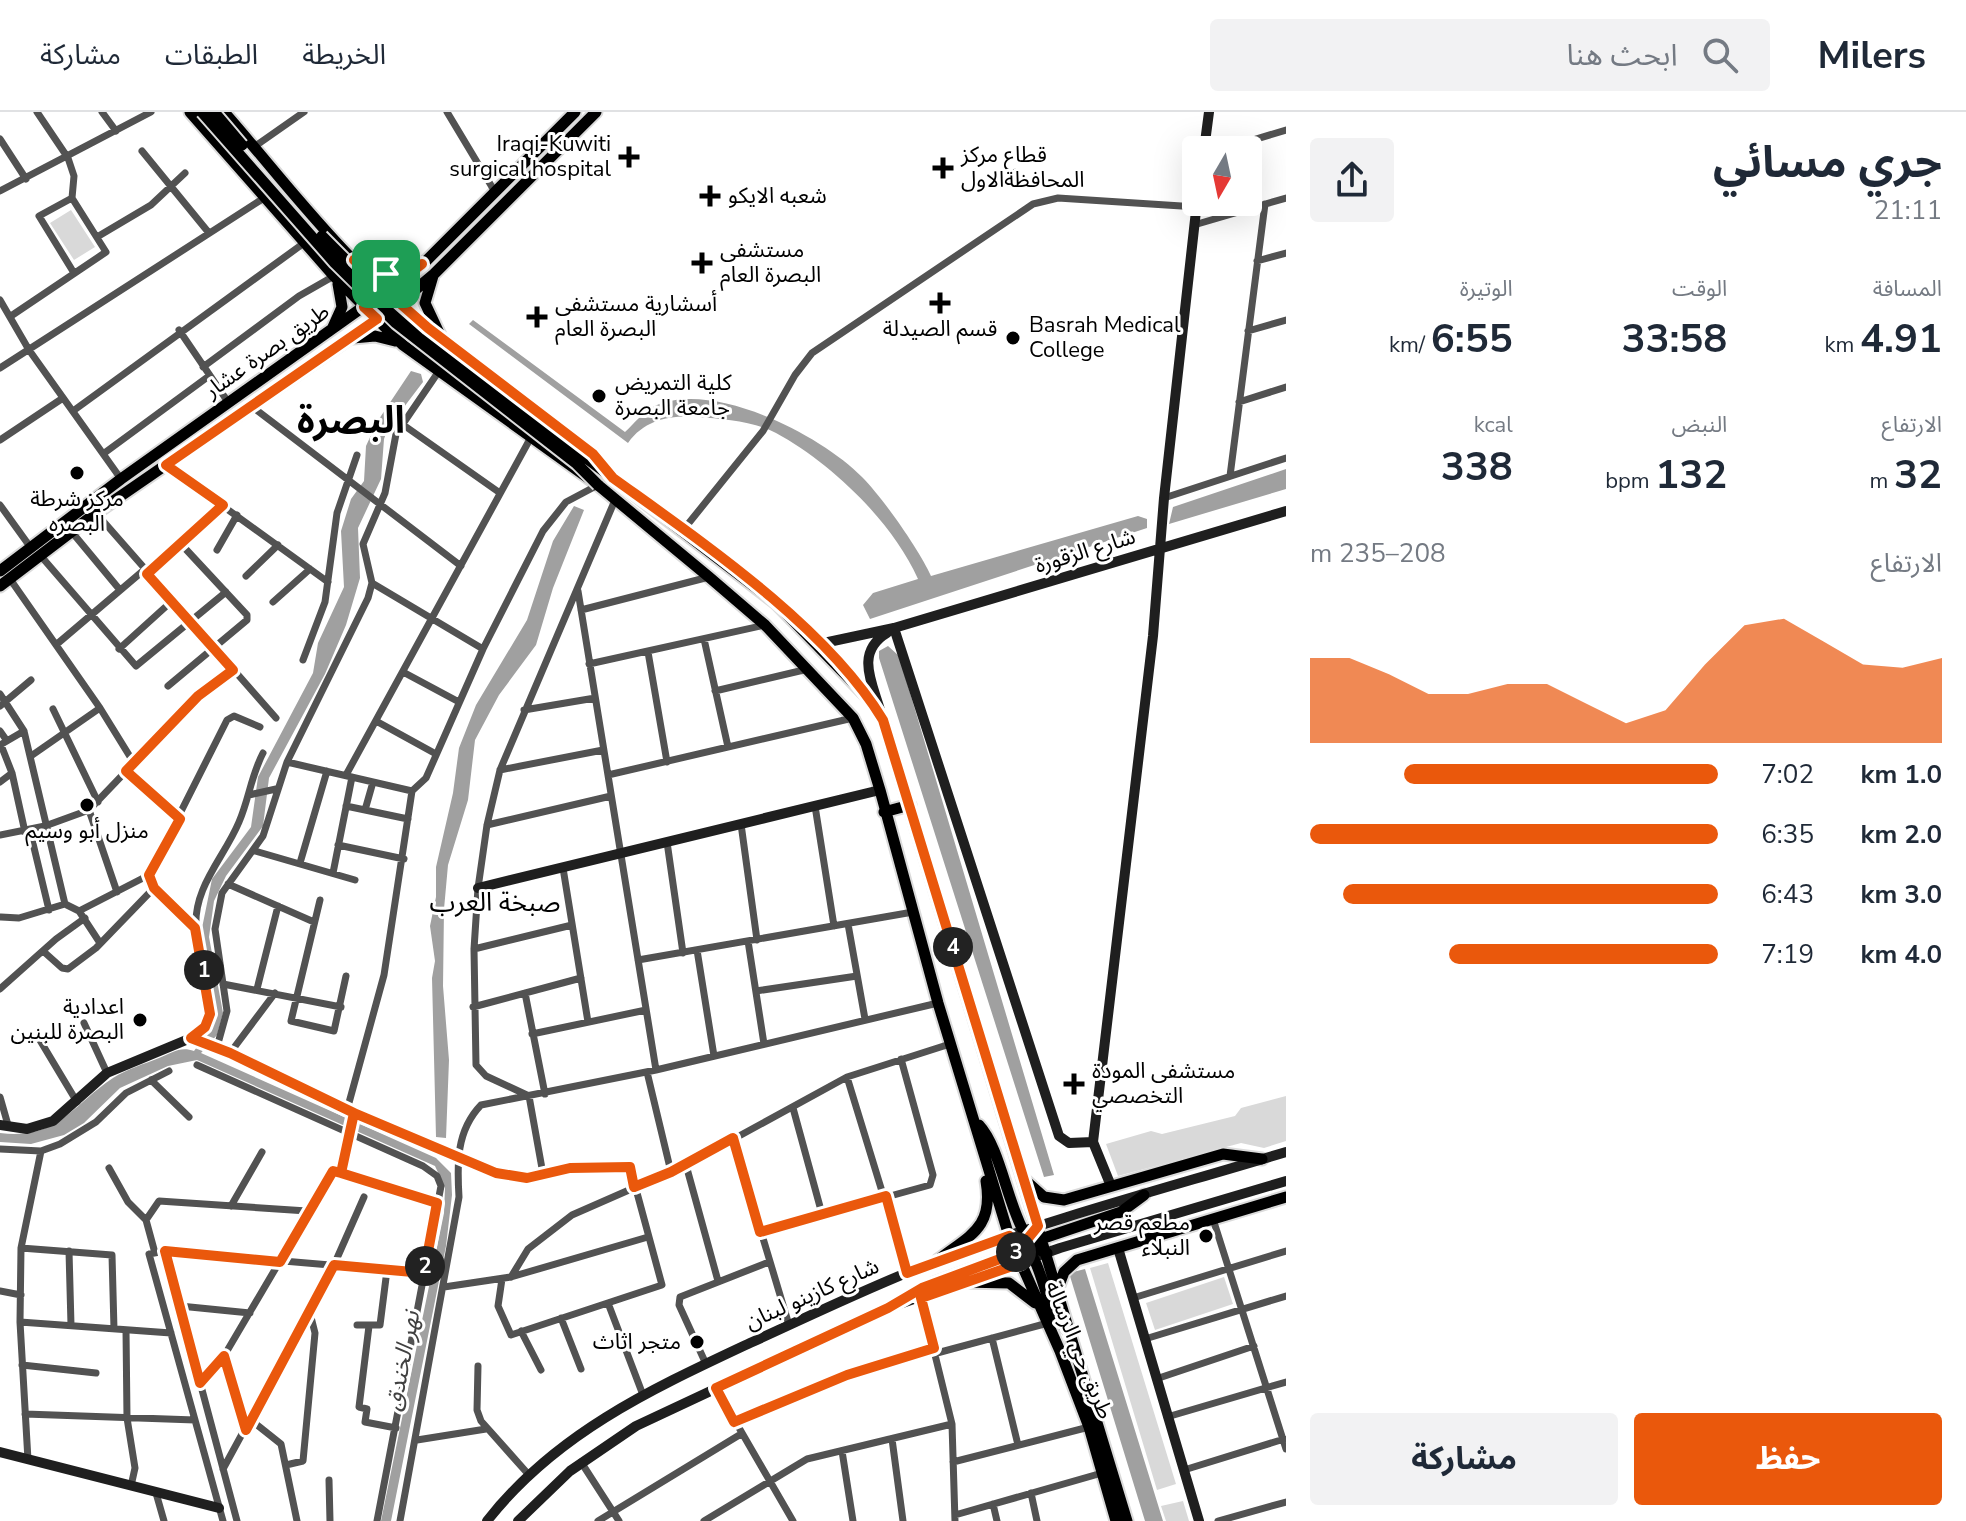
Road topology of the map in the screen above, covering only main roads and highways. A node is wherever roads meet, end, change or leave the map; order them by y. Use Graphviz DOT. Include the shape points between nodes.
graph roads {
  1 [pos="190,112"];
  2 [pos="202,112"];
  3 [pos="214,112"];
  4 [pos="224,112"];
  5 [pos="575,112"];
  6 [pos="596,112"];
  7 [pos="354,260"];
  8 [pos="422,264"];
  9 [pos="434,274"];
  10 [pos="334,276"];
  11 [pos="386,291"];
  12 [pos="400,303"];
  13 [pos="364,307"];
  14 [pos="377,319"];
  15 [pos="327,334"];
  16 [pos="442,339"];
  17 [pos="345,340"];
  18 [pos="403,345"];
  19 [pos="613,478"];
  20 [pos="598,485"];
  21 [pos="35,551"];
  22 [pos="3,579"];
  23 [pos="910,805"];
  24 [pos="884,812"];
  25 [pos="975,1122"];
  26 [pos="985,1157"];
  27 [pos="1262,1159"];
  28 [pos="1022,1177"];
  29 [pos="1144,1195"];
  30 [pos="1286,1197"];
  31 [pos="1040,1232"];
  32 [pos="1026,1249"];
  33 [pos="1047,1253"];
  34 [pos="938,1260"];
  35 [pos="963,1282"];
  36 [pos="1057,1292"];
  37 [pos="888,1308"];
  38 [pos="1046,1318"];
  39 [pos="1069,1330"];
  40 [pos="1116,1521"];
  41 [pos="1127,1521"];
  1 -- 10 [label="main road"];
  2 -- 20 [label="main road, طريق حي الرسالة, bridge" via="378,307"];
  3 -- 19 [label="main road, طريق حي الرسالة, bridge" via="350,268 414,329"];
  4 -- 7 [label="main road, طريق حي الرسالة"];
  5 -- 8 [label="main road, طريق بصرة عشار"];
  6 -- 9 [label="main road"];
  7 -- 8 [label="main road" via="386,274"];
  7 -- 11 [label="main road, طريق حي الرسالة"];
  8 -- 11 [label="main road, طريق بصرة عشار"];
  9 -- 12 [label="main road"];
  9 -- 16 [label="main road" via="425,303"];
  10 -- 13 [label="main road"];
  10 -- 15 [label="main road" via="342,307"];
  11 -- 12 [label="main road, طريق حي الرسالة"];
  11 -- 13 [label="main road, طريق بصرة عشار"];
  12 -- 14 [label="main road"];
  12 -- 16 [label="main road, طريق حي الرسالة"];
  13 -- 14 [label="main road"];
  13 -- 15 [label="main road, طريق بصرة عشار"];
  14 -- 17 [label="main road"];
  14 -- 18 [label="main road"];
  15 -- 21 [label="main road, طريق بصرة عشار" via="121,479"];
  16 -- 19 [label="main road, طريق حي الرسالة" via="593,454"];
  17 -- 18 [label="main road" via="375,336"];
  17 -- 21 [label="main road"];
  18 -- 20 [label="main road"];
  19 -- 23 [label="main road, طريق حي الرسالة" via="776,603 864,691 883,720"];
  20 -- 24 [label="main road, طريق حي الرسالة" via="810,668 853,718 866,744"];
  21 -- 22 [label="main road, طريق بصرة عشار"];
  23 -- 24 [label="main road"];
  23 -- 28 [label="main road, طريق حي الرسالة"];
  24 -- 25 [label="main road, طريق حي الرسالة"];
  25 -- 26 [label="main road, طريق حي الرسالة"];
  25 -- 32 [label="main road" via="995,1148"];
  26 -- 32 [label="main road, طريق حي الرسالة" via="1009,1236"];
  26 -- 34 [label="main road" via="989,1196 984,1221"];
  27 -- 28 [label="main road" via="1223,1154 1052,1200"];
  28 -- 31 [label="main road, طريق حي الرسالة"];
  29 -- 31 [label="main road" via="1121,1212"];
  30 -- 36 [label="main road" via="1070,1265"];
  31 -- 32 [label="main road"];
  31 -- 33 [label="main road, طريق حي الرسالة"];
  32 -- 33 [label="main road"];
  32 -- 37 [label="main road" via="922,1288"];
  32 -- 38 [label="main road, طريق حي الرسالة"];
  32 -- 39 [label="main road" via="1051,1309"];
  33 -- 36 [label="main road, طريق حي الرسالة"];
  35 -- 38 [label="main road" via="1009,1283 1025,1292"];
  36 -- 39 [label="main road, طريق حي الرسالة"];
  38 -- 40 [label="main road, طريق حي الرسالة" via="1089,1427"];
  39 -- 41 [label="main road, طريق حي الرسالة"];
}
